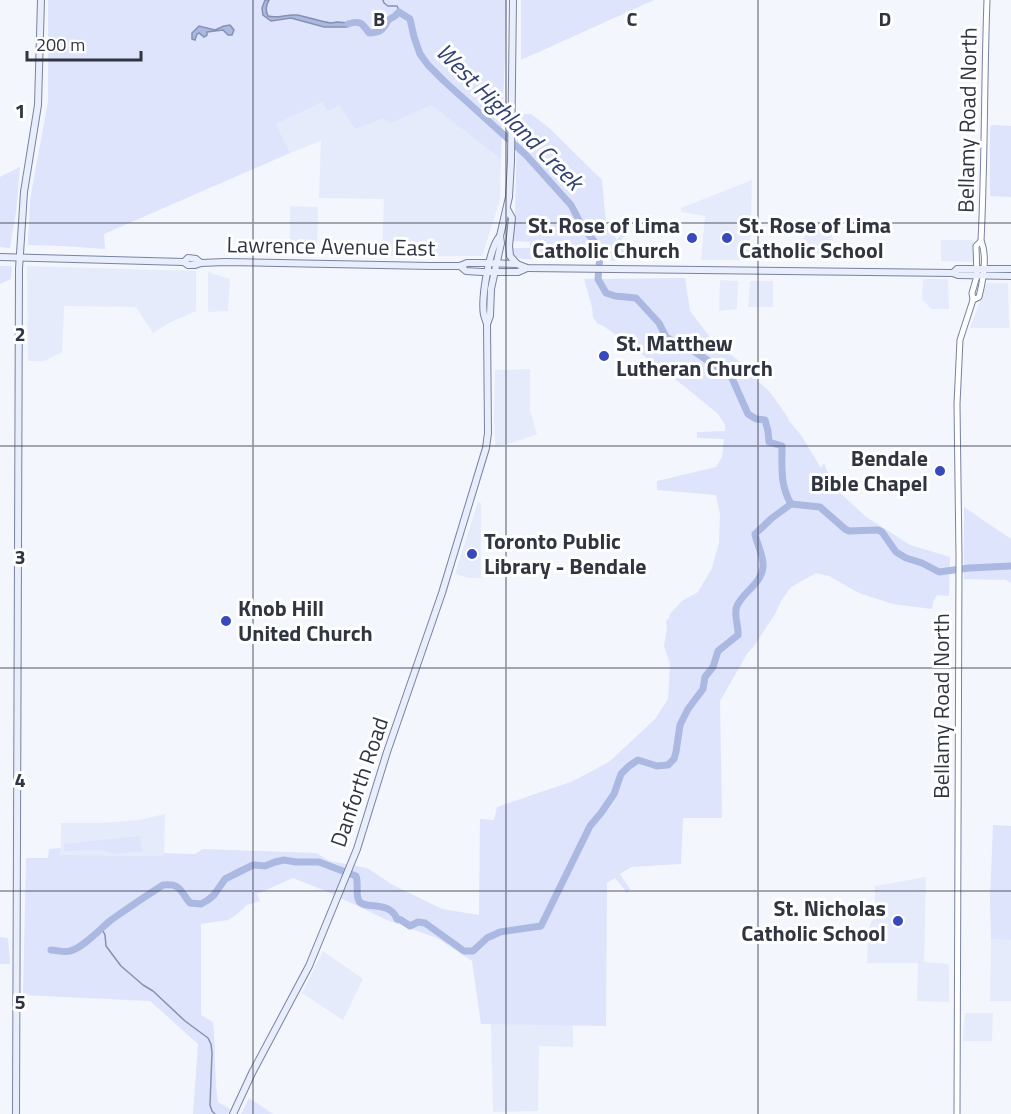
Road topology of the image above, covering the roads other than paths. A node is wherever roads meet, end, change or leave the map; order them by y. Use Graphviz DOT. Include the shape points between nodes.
graph roads {
  1 [pos="41,0"];
  2 [pos="513,0"];
  3 [pos="987,0"];
  4 [pos="507,208"];
  5 [pos="0,257"];
  6 [pos="19,258"];
  7 [pos="493,263"];
  8 [pos="517,264"];
  9 [pos="460,266"];
  10 [pos="527,268"];
  11 [pos="1011,269"];
  12 [pos="491,272"];
  13 [pos="980,272"];
  14 [pos="1011,276"];
  15 [pos="16,1114"];
  16 [pos="233,1114"];
  17 [pos="957,1114"];
  1 -- 6 [label="main road" via="38,105 24,192"];
  2 -- 4 [label="main road" via="513,116"];
  3 -- 13 [label="street, Bellamy Road North" via="981,241 984,247"];
  4 -- 7 [label="main road, Danforth Road" via="495,241"];
  4 -- 8 [label="main road" via="512,218 510,256"];
  5 -- 6 [label="main road, Lawrence Avenue East"];
  6 -- 9 [label="main road, Lawrence Avenue East" via="184,262 188,258 201,263"];
  6 -- 15 [label="main road"];
  7 -- 8 [label="main road, Lawrence Avenue East"];
  7 -- 9 [label="main road, Lawrence Avenue East"];
  7 -- 12 [label="main road, Danforth Road"];
  8 -- 10 [label="main road, Lawrence Avenue East"];
  9 -- 12 [label="main road, Lawrence Avenue East" via="466,271"];
  10 -- 12 [label="main road, Lawrence Avenue East"];
  10 -- 13 [label="main road, Lawrence Avenue East" via="958,275"];
  11 -- 13 [label="main road, Lawrence Avenue East"];
  12 -- 16 [label="main road, Danforth Road" via="486,448 362,836 309,966"];
  13 -- 14 [label="main road, Lawrence Avenue East"];
  13 -- 17 [label="street, Bellamy Road North" via="979,297 973,300 960,340 957,404"];
}
